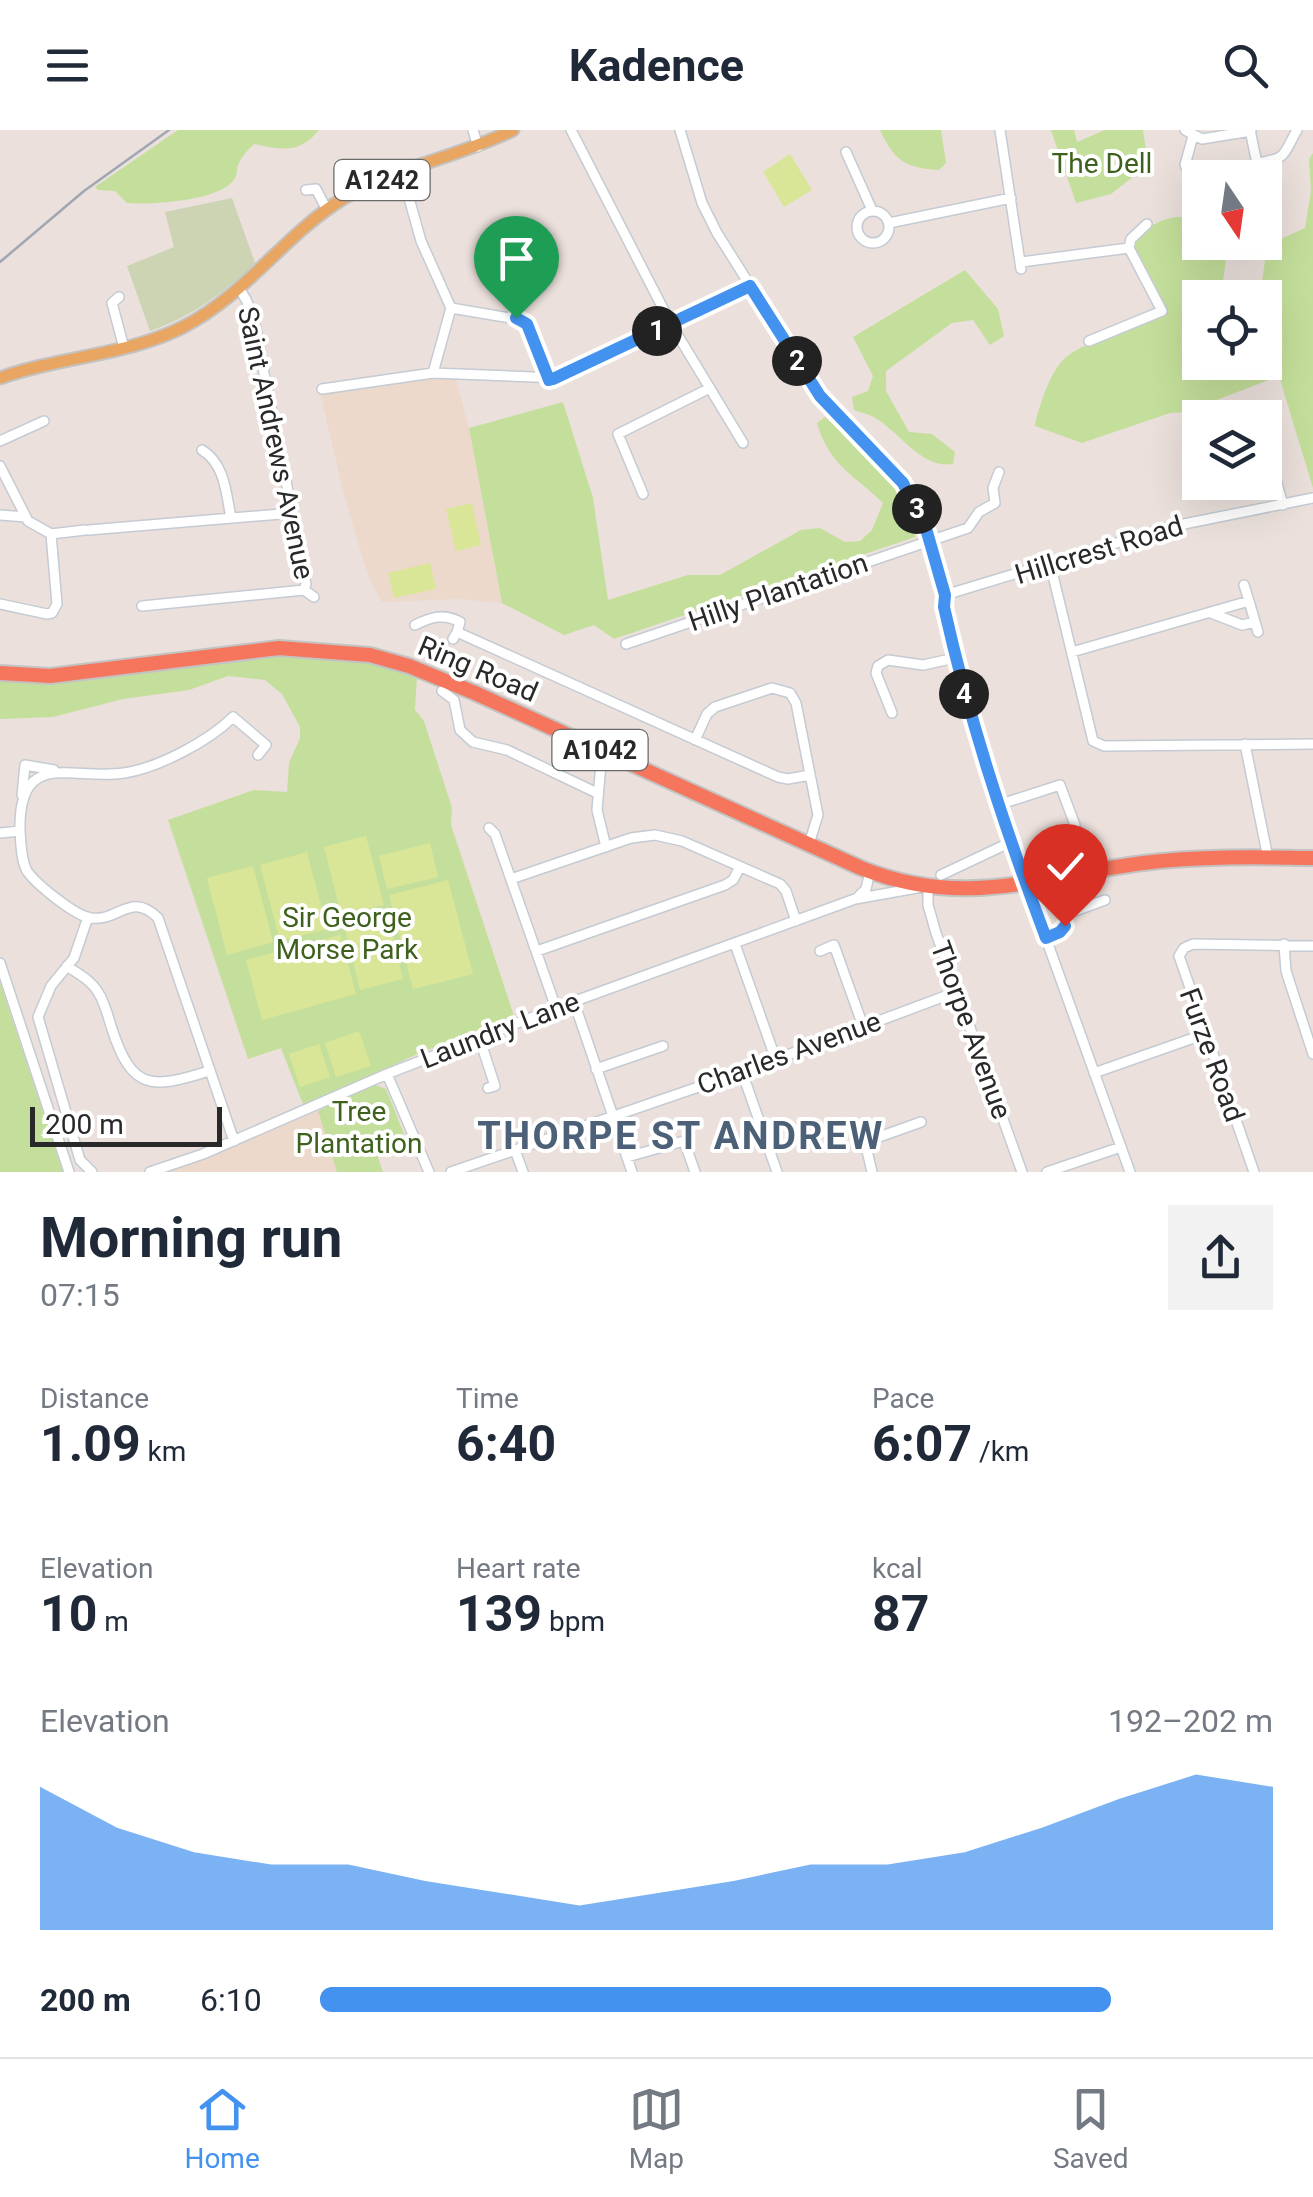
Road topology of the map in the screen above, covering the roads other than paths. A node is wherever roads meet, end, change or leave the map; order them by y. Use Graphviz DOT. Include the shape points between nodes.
graph roads {
  1 [pos="473,130"];
  2 [pos="513,130"];
  3 [pos="571,130"];
  4 [pos="680,130"];
  5 [pos="1000,130"];
  6 [pos="1297,130"];
  7 [pos="1251,131"];
  8 [pos="1189,133"];
  9 [pos="478,147"];
  10 [pos="845,158"];
  11 [pos="1186,160"];
  12 [pos="1257,160"];
  13 [pos="1276,160"];
  14 [pos="402,173"];
  15 [pos="312,188"];
  16 [pos="1011,198"];
  17 [pos="327,210"];
  18 [pos="872,210"];
  19 [pos="889,224"];
  20 [pos="1147,224"];
  21 [pos="1129,248"];
  22 [pos="750,286"];
  23 [pos="239,288"];
  24 [pos="111,300"];
  25 [pos="451,308"];
  26 [pos="671,324"];
  27 [pos="1089,341"];
  28 [pos="124,348"];
  29 [pos="432,373"];
  30 [pos="0,378"];
  31 [pos="549,380"];
  32 [pos="322,388"];
  33 [pos="710,388"];
  34 [pos="44,422"];
  35 [pos="0,441"];
  36 [pos="215,444"];
  37 [pos="743,444"];
  38 [pos="0,466"];
  39 [pos="1000,477"];
  40 [pos="643,494"];
  41 [pos="1313,498"];
  42 [pos="1281,500"];
  43 [pos="1282,504"];
  44 [pos="293,513"];
  45 [pos="0,515"];
  46 [pos="26,517"];
  47 [pos="231,518"];
  48 [pos="51,534"];
  49 [pos="929,541"];
  50 [pos="1050,564"];
  51 [pos="1244,585"];
  52 [pos="304,590"];
  53 [pos="945,595"];
  54 [pos="314,597"];
  55 [pos="1248,601"];
  56 [pos="0,604"];
  57 [pos="142,606"];
  58 [pos="1211,612"];
  59 [pos="415,625"];
  60 [pos="626,644"];
  61 [pos="1072,652"];
  62 [pos="955,658"];
  63 [pos="0,672"];
  64 [pos="442,691"];
  65 [pos="887,710"];
  66 [pos="275,736"];
  67 [pos="694,740"];
  68 [pos="1244,744"];
  69 [pos="1313,744"];
  70 [pos="266,746"];
  71 [pos="258,755"];
  72 [pos="601,763"];
  73 [pos="56,770"];
  74 [pos="810,775"];
  75 [pos="597,793"];
  76 [pos="22,798"];
  77 [pos="998,805"];
  78 [pos="1075,825"];
  79 [pos="488,828"];
  80 [pos="20,831"];
  81 [pos="0,833"];
  82 [pos="1010,842"];
  83 [pos="809,844"];
  84 [pos="606,846"];
  85 [pos="1268,858"];
  86 [pos="1313,858"];
  87 [pos="740,867"];
  88 [pos="870,871"];
  89 [pos="941,875"];
  90 [pos="511,879"];
  91 [pos="1026,884"];
  92 [pos="928,886"];
  93 [pos="152,897"];
  94 [pos="855,900"];
  95 [pos="1105,900"];
  96 [pos="146,908"];
  97 [pos="88,918"];
  98 [pos="796,921"];
  99 [pos="1046,938"];
  100 [pos="847,940"];
  101 [pos="735,944"];
  102 [pos="1284,944"];
  103 [pos="834,945"];
  104 [pos="1313,946"];
  105 [pos="537,951"];
  106 [pos="820,951"];
  107 [pos="0,964"];
  108 [pos="67,966"];
  109 [pos="956,992"];
  110 [pos="574,1002"];
  111 [pos="556,1008"];
  112 [pos="863,1026"];
  113 [pos="1204,1034"];
  114 [pos="480,1037"];
  115 [pos="657,1044"];
  116 [pos="1313,1054"];
  117 [pos="776,1060"];
  118 [pos="209,1070"];
  119 [pos="596,1070"];
  120 [pos="742,1072"];
  121 [pos="1094,1073"];
  122 [pos="388,1074"];
  123 [pos="495,1086"];
  124 [pos="612,1115"];
  125 [pos="921,1122"];
  126 [pos="234,1141"];
  127 [pos="1121,1147"];
  128 [pos="515,1150"];
  129 [pos="627,1157"];
  130 [pos="69,1172"];
  131 [pos="92,1172"];
  132 [pos="150,1172"];
  133 [pos="429,1172"];
  134 [pos="451,1172"];
  135 [pos="523,1172"];
  136 [pos="632,1172"];
  137 [pos="695,1172"];
  138 [pos="777,1172"];
  139 [pos="872,1172"];
  140 [pos="1022,1172"];
  141 [pos="1046,1172"];
  142 [pos="1130,1172"];
  143 [pos="1254,1172"];
  1 -- 9 [label="street"];
  2 -- 9 [label="main road, A1242"];
  3 -- 26 [label="street"];
  4 -- 22 [label="street" via="702,203"];
  5 -- 16 [label="street"];
  6 -- 13 [label="street"];
  7 -- 8 [label="street" via="1213,138"];
  7 -- 12 [label="street"];
  8 -- 11 [label="street"];
  9 -- 14 [label="main road, A1242"];
  10 -- 18 [label="street"];
  14 -- 17 [label="main road, A1242"];
  14 -- 25 [label="street" via="421,241"];
  15 -- 17 [label="street"];
  16 -- 19 [label="street"];
  16 -- 21 [label="street" via="1021,266"];
  17 -- 23 [label="main road, A1242"];
  18 -- 19 [label="street"];
  18 -- 19 [label="street" via="857,221 862,239 884,239"];
  20 -- 21 [label="street"];
  21 -- 27 [label="street" via="1162,311"];
  22 -- 26 [label="street"];
  22 -- 49 [label="street" via="820,396 903,483"];
  23 -- 28 [label="main road, A1242" via="182,327"];
  23 -- 44 [label="street, Saint Andrews Avenue" via="248,303"];
  24 -- 28 [label="street"];
  25 -- 29 [label="street"];
  25 -- 31 [label="street" via="522,320"];
  26 -- 31 [label="street"];
  26 -- 33 [label="street"];
  28 -- 30 [label="main road, A1242"];
  29 -- 31 [label="street"];
  29 -- 32 [label="street"];
  33 -- 37 [label="street"];
  33 -- 40 [label="street" via="618,434"];
  34 -- 35 [label="street"];
  36 -- 47 [label="street" via="205,452 221,472"];
  38 -- 46 [label="street"];
  39 -- 49 [label="street, Hilly Plantation" via="996,503 979,512 973,525"];
  41 -- 43 [label="street, Hillcrest Road"];
  42 -- 43 [label="street"];
  43 -- 50 [label="street, Hillcrest Road" via="1169,527"];
  44 -- 47 [label="street"];
  44 -- 52 [label="street, Saint Andrews Avenue"];
  45 -- 46 [label="street"];
  46 -- 48 [label="street"];
  47 -- 48 [label="street"];
  48 -- 56 [label="street" via="56,609 47,614"];
  49 -- 53 [label="street"];
  49 -- 60 [label="street, Hilly Plantation"];
  50 -- 53 [label="street, Hillcrest Road"];
  50 -- 61 [label="street"];
  51 -- 55 [label="street"];
  52 -- 54 [label="street, Saint Andrews Avenue"];
  52 -- 57 [label="street"];
  53 -- 62 [label="street"];
  55 -- 58 [label="street"];
  55 -- 58 [label="street" via="1256,627"];
  58 -- 61 [label="street"];
  59 -- 67 [label="street" via="450,617 456,631"];
  61 -- 68 [label="street" via="1092,740 1104,746"];
  62 -- 65 [label="street" via="922,665 882,662 876,673"];
  62 -- 77 [label="street"];
  63 -- 83 [label="highway, Ring Road / A1042" via="73,674 280,648 370,655 475,693"];
  64 -- 75 [label="street" via="460,702 460,730 473,742 507,750"];
  66 -- 70 [label="street"];
  67 -- 74 [label="street" via="783,779"];
  67 -- 74 [label="street" via="715,706 784,689 796,703"];
  68 -- 69 [label="street"];
  68 -- 85 [label="street"];
  70 -- 71 [label="street"];
  70 -- 73 [label="street" via="236,712 156,765 107,774"];
  72 -- 75 [label="street"];
  73 -- 76 [label="street"];
  73 -- 76 [label="street" via="25,765"];
  74 -- 83 [label="street" via="818,815"];
  75 -- 84 [label="street"];
  76 -- 80 [label="street"];
  77 -- 78 [label="street" via="1060,785"];
  77 -- 82 [label="street"];
  79 -- 90 [label="street"];
  80 -- 81 [label="street"];
  80 -- 97 [label="street" via="28,872"];
  82 -- 89 [label="street"];
  82 -- 91 [label="street"];
  83 -- 88 [label="highway, Ring Road / A1042"];
  84 -- 87 [label="street" via="643,835 668,837"];
  84 -- 90 [label="street"];
  85 -- 86 [label="highway, A1042"];
  85 -- 91 [label="highway, A1042" via="1141,863"];
  87 -- 98 [label="street" via="783,886"];
  87 -- 105 [label="street" via="725,885"];
  88 -- 92 [label="highway, Ring Road / A1042"];
  88 -- 94 [label="street"];
  90 -- 105 [label="street"];
  91 -- 92 [label="highway, Ring Road / A1042"];
  91 -- 99 [label="street"];
  92 -- 94 [label="street, Laundry Lane"];
  92 -- 109 [label="street, Thorpe Avenue"];
  93 -- 96 [label="street"];
  94 -- 98 [label="street, Laundry Lane"];
  95 -- 99 [label="street" via="1064,915 1063,930"];
  96 -- 97 [label="street"];
  96 -- 118 [label="street" via="162,928"];
  97 -- 108 [label="street"];
  98 -- 101 [label="street, Laundry Lane"];
  99 -- 121 [label="street"];
  100 -- 103 [label="street"];
  101 -- 110 [label="street, Laundry Lane"];
  101 -- 117 [label="street"];
  102 -- 104 [label="street, Furze Road"];
  102 -- 113 [label="street, Furze Road" via="1184,948 1180,967"];
  102 -- 116 [label="street"];
  103 -- 106 [label="street"];
  103 -- 112 [label="street"];
  105 -- 111 [label="street"];
  107 -- 130 [label="street"];
  108 -- 118 [label="street" via="98,992 128,1069 166,1083"];
  108 -- 131 [label="street" via="44,999 38,1023 80,1160"];
  109 -- 112 [label="street, Charles Avenue"];
  109 -- 140 [label="street, Thorpe Avenue"];
  110 -- 111 [label="street, Laundry Lane"];
  110 -- 119 [label="street"];
  111 -- 114 [label="street, Laundry Lane"];
  112 -- 117 [label="street, Charles Avenue"];
  113 -- 121 [label="street"];
  113 -- 143 [label="street, Furze Road"];
  114 -- 122 [label="street, Laundry Lane"];
  114 -- 123 [label="street"];
  115 -- 119 [label="street"];
  117 -- 120 [label="street, Charles Avenue"];
  118 -- 126 [label="street"];
  119 -- 124 [label="street"];
  120 -- 124 [label="street, Charles Avenue"];
  120 -- 138 [label="street"];
  121 -- 127 [label="street"];
  122 -- 126 [label="street, Laundry Lane"];
  122 -- 133 [label="street"];
  124 -- 128 [label="street, Charles Avenue"];
  124 -- 129 [label="street"];
  125 -- 139 [label="street" via="865,1142"];
  126 -- 132 [label="street, Laundry Lane"];
  127 -- 141 [label="street"];
  127 -- 142 [label="street"];
  128 -- 134 [label="street, Charles Avenue"];
  128 -- 135 [label="street"];
  129 -- 136 [label="street"];
  129 -- 137 [label="street" via="684,1141"];
}
